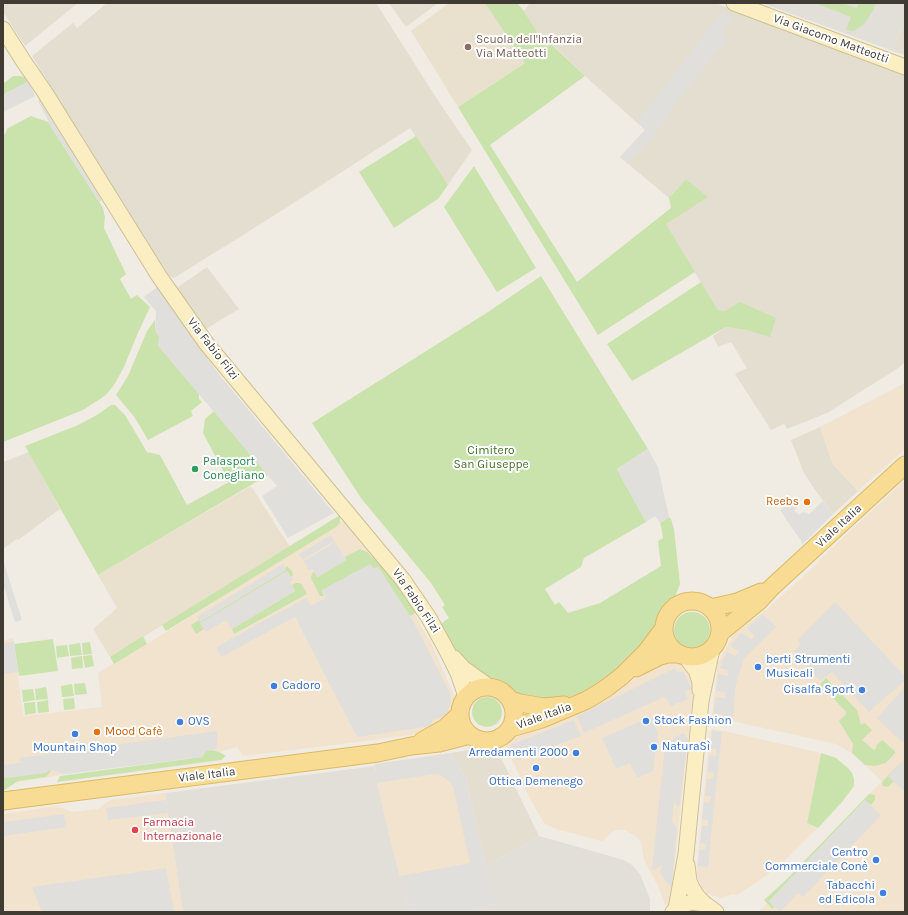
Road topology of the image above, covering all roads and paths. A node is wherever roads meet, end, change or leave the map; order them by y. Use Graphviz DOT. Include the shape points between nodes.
graph roads {
  1 [pos="734,3"];
  2 [pos="3,29"];
  3 [pos="905,67"];
  4 [pos="905,465"];
  5 [pos="772,587"];
  6 [pos="711,608"];
  7 [pos="664,628"];
  8 [pos="720,632"];
  9 [pos="712,649"];
  10 [pos="447,651"];
  11 [pos="682,655"];
  12 [pos="622,676"];
  13 [pos="488,686"];
  14 [pos="466,696"];
  15 [pos="511,700"];
  16 [pos="701,701"];
  17 [pos="578,704"];
  18 [pos="459,715"];
  19 [pos="511,728"];
  20 [pos="470,735"];
  21 [pos="411,746"];
  22 [pos="3,801"];
  23 [pos="686,854"];
  24 [pos="710,908"];
  25 [pos="674,911"];
  1 -- 3 [label="street, Via Giacomo Matteotti"];
  2 -- 10 [label="street, Via Fabio Filzi" via="159,276 189,319 396,571 429,618"];
  4 -- 5 [label="main road, Viale Italia"];
  5 -- 6 [label="main road, Viale Italia" via="751,597"];
  5 -- 8 [label="main road, Viale Italia" via="758,602"];
  6 -- 7 [label="main road" via="693,601 680,604 668,615"];
  6 -- 8 [label="main road" via="717,615"];
  7 -- 11 [label="main road" via="669,645"];
  7 -- 12 [label="main road, Viale Italia" via="646,652"];
  8 -- 9 [label="main road"];
  9 -- 11 [label="main road" via="697,657"];
  9 -- 16 [label="street"];
  10 -- 13 [label="street, Via Fabio Filzi" via="463,668"];
  10 -- 14 [label="street, Via Fabio Filzi"];
  11 -- 12 [label="main road, Viale Italia" via="660,656"];
  11 -- 16 [label="street" via="696,670 700,682"];
  12 -- 17 [label="main road, Viale Italia"];
  13 -- 14 [label="main road" via="472,690"];
  13 -- 15 [label="main road" via="501,690"];
  14 -- 18 [label="main road"];
  15 -- 17 [label="main road, Viale Italia" via="544,707"];
  15 -- 19 [label="main road" via="515,714"];
  16 -- 23 [label="street"];
  17 -- 19 [label="main road, Viale Italia"];
  18 -- 20 [label="main road" via="461,723"];
  18 -- 21 [label="main road, Viale Italia" via="445,728"];
  19 -- 20 [label="main road" via="496,740 478,740"];
  20 -- 21 [label="main road, Viale Italia" via="439,743"];
  21 -- 22 [label="main road, Viale Italia" via="378,753"];
  23 -- 24 [label="street" via="692,888"];
  23 -- 25 [label="street"];
  24 -- 25 [label="street" via="692,902"];
}
